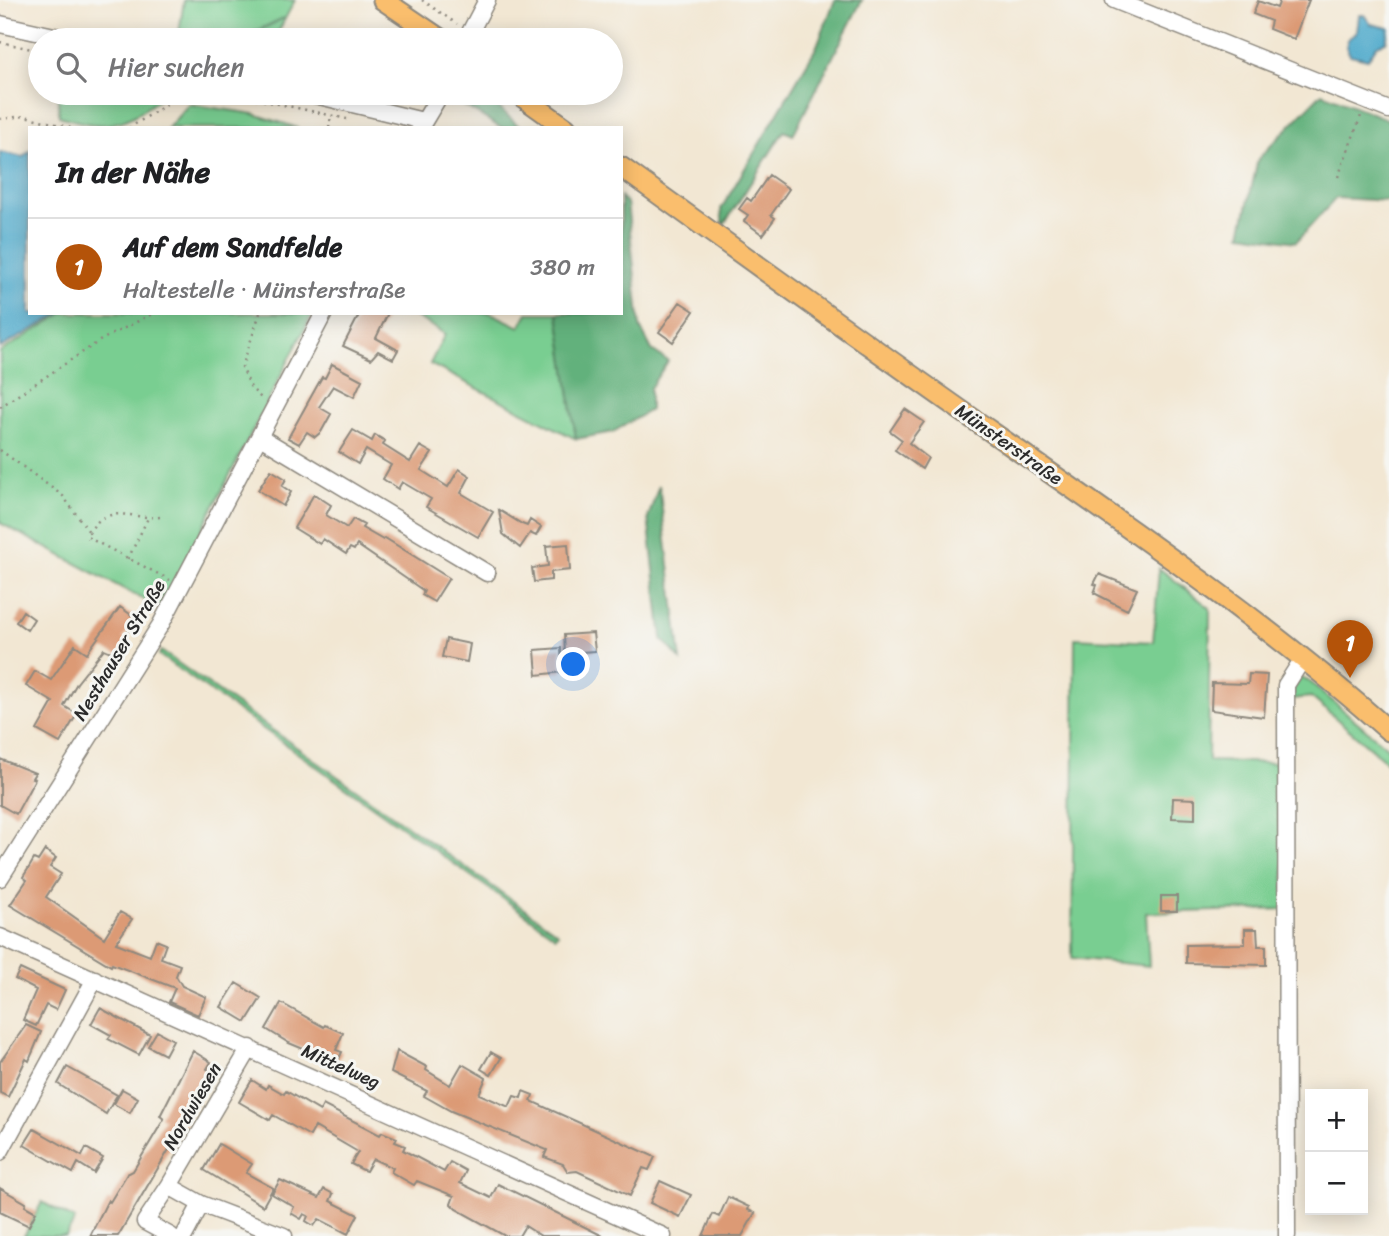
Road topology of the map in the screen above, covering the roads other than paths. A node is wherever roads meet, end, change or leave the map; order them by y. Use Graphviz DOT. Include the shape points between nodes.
graph roads {
  1 [pos="383,0"];
  2 [pos="487,0"];
  3 [pos="1114,0"];
  4 [pos="0,24"];
  5 [pos="424,28"];
  6 [pos="473,28"];
  7 [pos="28,30"];
  8 [pos="351,105"];
  9 [pos="434,105"];
  10 [pos="521,105"];
  11 [pos="1389,110"];
  12 [pos="421,124"];
  13 [pos="562,126"];
  14 [pos="623,168"];
  15 [pos="323,315"];
  16 [pos="260,437"];
  17 [pos="487,573"];
  18 [pos="1302,660"];
  19 [pos="1389,731"];
  20 [pos="0,878"];
  21 [pos="0,937"];
  22 [pos="95,979"];
  23 [pos="250,1048"];
  24 [pos="0,1152"];
  25 [pos="169,1186"];
  26 [pos="201,1204"];
  27 [pos="171,1236"];
  28 [pos="184,1236"];
  29 [pos="284,1236"];
  30 [pos="663,1236"];
  31 [pos="1287,1236"];
  1 -- 5 [label="main road"];
  2 -- 6 [label="street"];
  3 -- 11 [label="street"];
  4 -- 7 [label="street"];
  8 -- 12 [label="street"];
  9 -- 12 [label="street"];
  10 -- 13 [label="main road"];
  14 -- 18 [label="main road, Münsterstraße" via="1116,519"];
  15 -- 16 [label="street, Nesthauser Straße"];
  16 -- 17 [label="street"];
  16 -- 20 [label="street, Nesthauser Straße" via="182,587"];
  18 -- 19 [label="main road, Münsterstraße"];
  18 -- 31 [label="street" via="1286,685"];
  21 -- 22 [label="street, Mittelweg"];
  22 -- 23 [label="street, Mittelweg"];
  22 -- 24 [label="street"];
  23 -- 25 [label="street, Nordwiesen"];
  23 -- 30 [label="street, Mittelweg"];
  25 -- 26 [label="street"];
  25 -- 27 [label="street, Nordwiesen" via="145,1222"];
  26 -- 28 [label="street"];
  26 -- 29 [label="street"];
}
